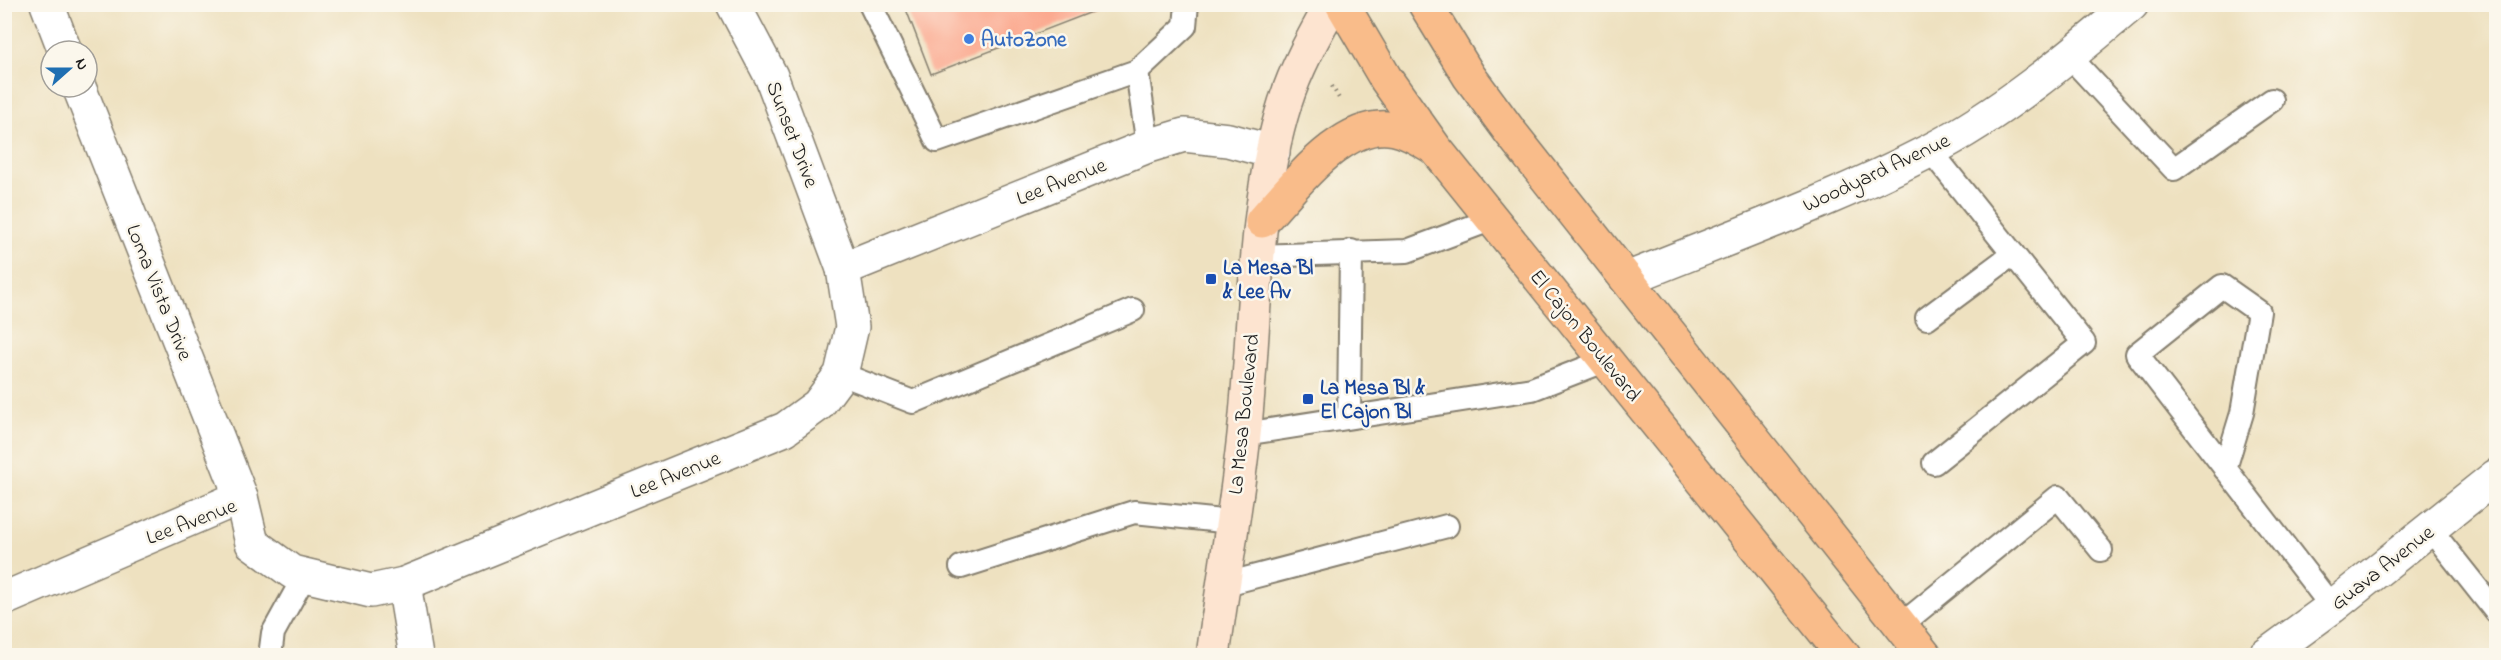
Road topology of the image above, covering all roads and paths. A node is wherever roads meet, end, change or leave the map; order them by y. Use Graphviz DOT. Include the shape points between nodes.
graph roads {
  1 [pos="47,4"];
  2 [pos="733,4"];
  3 [pos="870,4"];
  4 [pos="1187,4"];
  5 [pos="1332,4"];
  6 [pos="1342,4"];
  7 [pos="1425,4"];
  8 [pos="2132,4"];
  9 [pos="60,39"];
  10 [pos="2069,56"];
  11 [pos="1137,71"];
  12 [pos="84,99"];
  13 [pos="2272,100"];
  14 [pos="1148,146"];
  15 [pos="1435,148"];
  16 [pos="1930,150"];
  17 [pos="1273,152"];
  18 [pos="1493,219"];
  19 [pos="1262,221"];
  20 [pos="1351,251"];
  21 [pos="2013,254"];
  22 [pos="1257,256"];
  23 [pos="843,269"];
  24 [pos="1627,279"];
  25 [pos="1133,310"];
  26 [pos="1927,318"];
  27 [pos="1607,360"];
  28 [pos="841,374"];
  29 [pos="1349,417"];
  30 [pos="1244,434"];
  31 [pos="1934,463"];
  32 [pos="2225,469"];
  33 [pos="2496,476"];
  34 [pos="241,497"];
  35 [pos="1232,522"];
  36 [pos="1447,526"];
  37 [pos="2431,530"];
  38 [pos="2101,550"];
  39 [pos="961,567"];
  40 [pos="305,575"];
  41 [pos="404,584"];
  42 [pos="1222,585"];
  43 [pos="4,600"];
  44 [pos="2332,607"];
  45 [pos="2496,612"];
  46 [pos="1901,625"];
  47 [pos="270,656"];
  48 [pos="416,656"];
  49 [pos="1213,656"];
  50 [pos="1844,656"];
  51 [pos="1925,656"];
  52 [pos="2265,656"];
  1 -- 9 [label="street"];
  2 -- 23 [label="street, Sunset Drive" via="771,76"];
  3 -- 11 [label="lane" via="937,141"];
  4 -- 11 [label="lane" via="1185,26"];
  5 -- 17 [label="main road, La Mesa Boulevard" via="1298,70"];
  6 -- 15 [label="main road, El Cajon Boulevard" via="1386,79"];
  7 -- 24 [label="main road" via="1469,76"];
  8 -- 10 [label="street, Woodyard Avenue"];
  10 -- 13 [label="lane" via="2174,169"];
  10 -- 16 [label="street, Woodyard Avenue"];
  11 -- 14 [label="lane"];
  12 -- 34 [label="street, Loma Vista Drive"];
  14 -- 17 [label="street, Lee Avenue" via="1184,135 1228,140"];
  14 -- 23 [label="street, Lee Avenue"];
  15 -- 18 [label="main road, El Cajon Boulevard"];
  15 -- 19 [label="main road" via="1393,128 1354,134 1318,161"];
  16 -- 21 [label="lane"];
  16 -- 24 [label="street, Woodyard Avenue"];
  17 -- 19 [label="main road, La Mesa Boulevard"];
  18 -- 20 [label="lane" via="1407,251"];
  18 -- 27 [label="main road, El Cajon Boulevard"];
  19 -- 22 [label="main road, La Mesa Boulevard"];
  20 -- 22 [label="lane"];
  20 -- 29 [label="lane"];
  21 -- 26 [label="lane"];
  21 -- 31 [label="lane" via="2084,343"];
  22 -- 30 [label="main road, La Mesa Boulevard"];
  23 -- 28 [label="street, Lee Avenue" via="852,327"];
  24 -- 46 [label="main road"];
  25 -- 28 [label="lane" via="913,402"];
  27 -- 29 [label="lane" via="1532,389"];
  27 -- 50 [label="main road, El Cajon Boulevard"];
  28 -- 41 [label="street, Lee Avenue" via="818,405 785,429"];
  29 -- 30 [label="lane"];
  30 -- 35 [label="main road, La Mesa Boulevard"];
  32 -- 32 [label="lane" via="2137,354 2222,286 2259,312 2242,413"];
  32 -- 44 [label="lane"];
  33 -- 37 [label="street, Guava Avenue"];
  34 -- 40 [label="street, Lee Avenue" via="252,543 292,572"];
  34 -- 43 [label="street, Lee Avenue"];
  35 -- 39 [label="lane" via="1134,512"];
  35 -- 42 [label="main road, La Mesa Boulevard"];
  36 -- 42 [label="lane"];
  37 -- 44 [label="street, Guava Avenue"];
  37 -- 45 [label="lane"];
  38 -- 46 [label="lane" via="2058,497"];
  40 -- 41 [label="street, Lee Avenue" via="371,591"];
  40 -- 47 [label="lane" via="273,633"];
  41 -- 48 [label="street"];
  42 -- 49 [label="main road, La Mesa Boulevard"];
  44 -- 52 [label="street, Guava Avenue"];
  46 -- 51 [label="main road"];
}
